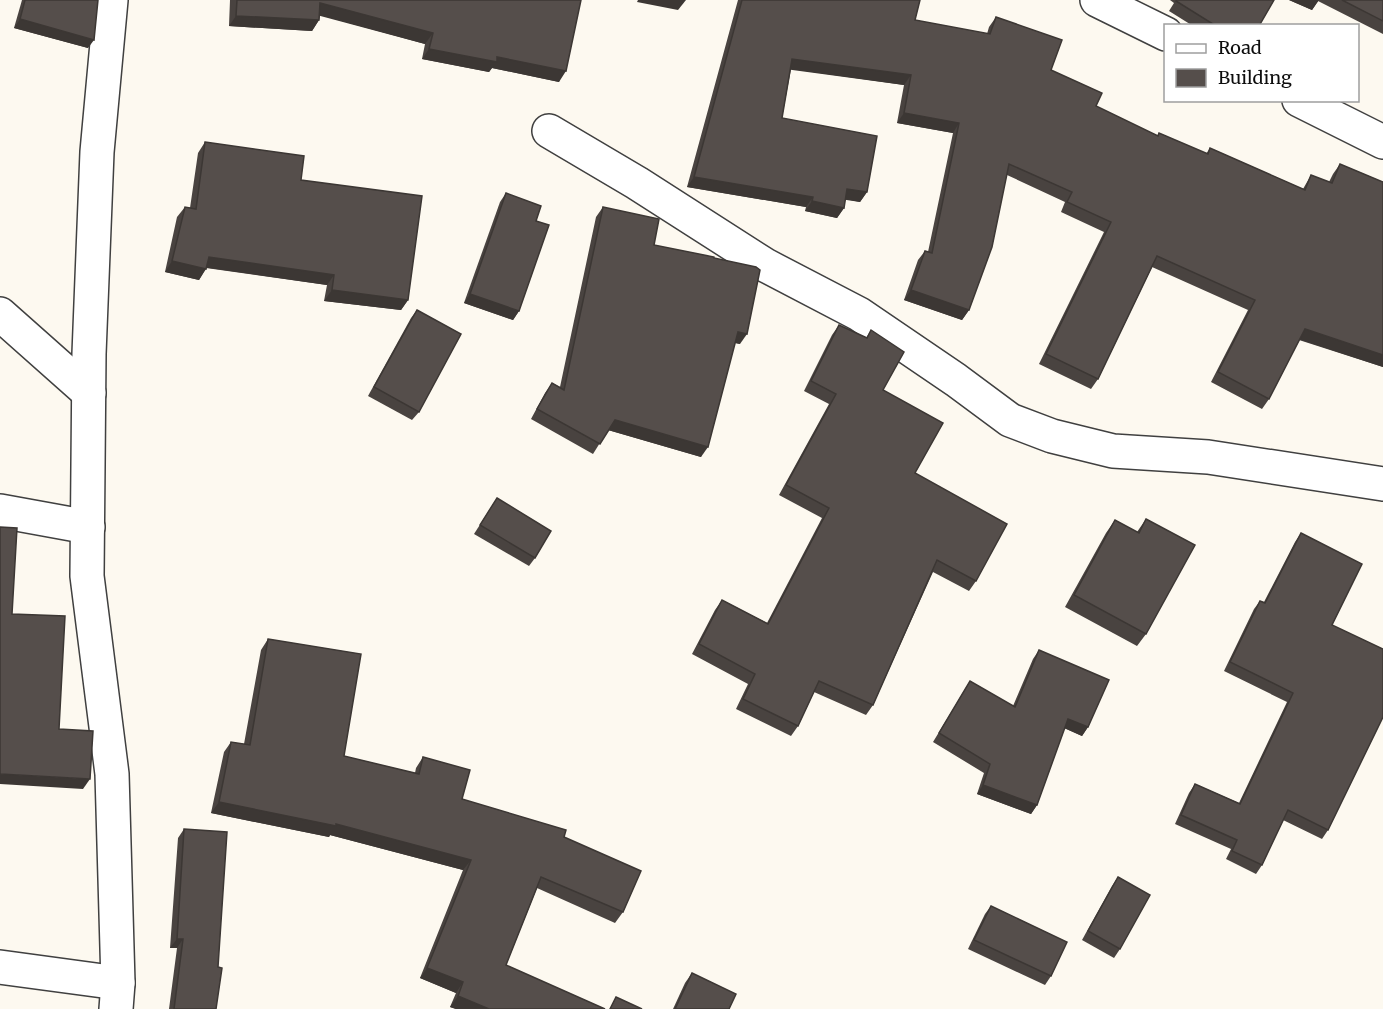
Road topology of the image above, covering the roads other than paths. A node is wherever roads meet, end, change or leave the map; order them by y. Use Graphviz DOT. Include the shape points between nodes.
graph roads {
  1 [pos="111,0"];
  2 [pos="1097,0"];
  3 [pos="1164,33"];
  4 [pos="1303,102"];
  5 [pos="549,131"];
  6 [pos="1383,142"];
  7 [pos="0,314"];
  8 [pos="89,393"];
  9 [pos="1383,484"];
  10 [pos="0,511"];
  11 [pos="88,527"];
  12 [pos="0,967"];
  13 [pos="117,996"];
  1 -- 8 [label="street" via="97,152"];
  2 -- 3 [label="street"];
  4 -- 6 [label="street"];
  5 -- 9 [label="street" via="765,265 859,314 1010,420 1052,436 1113,451 1208,457"];
  7 -- 8 [label="street"];
  8 -- 11 [label="street"];
  10 -- 11 [label="street"];
  11 -- 13 [label="street" via="87,576 112,774"];
  12 -- 13 [label="street"];
}
